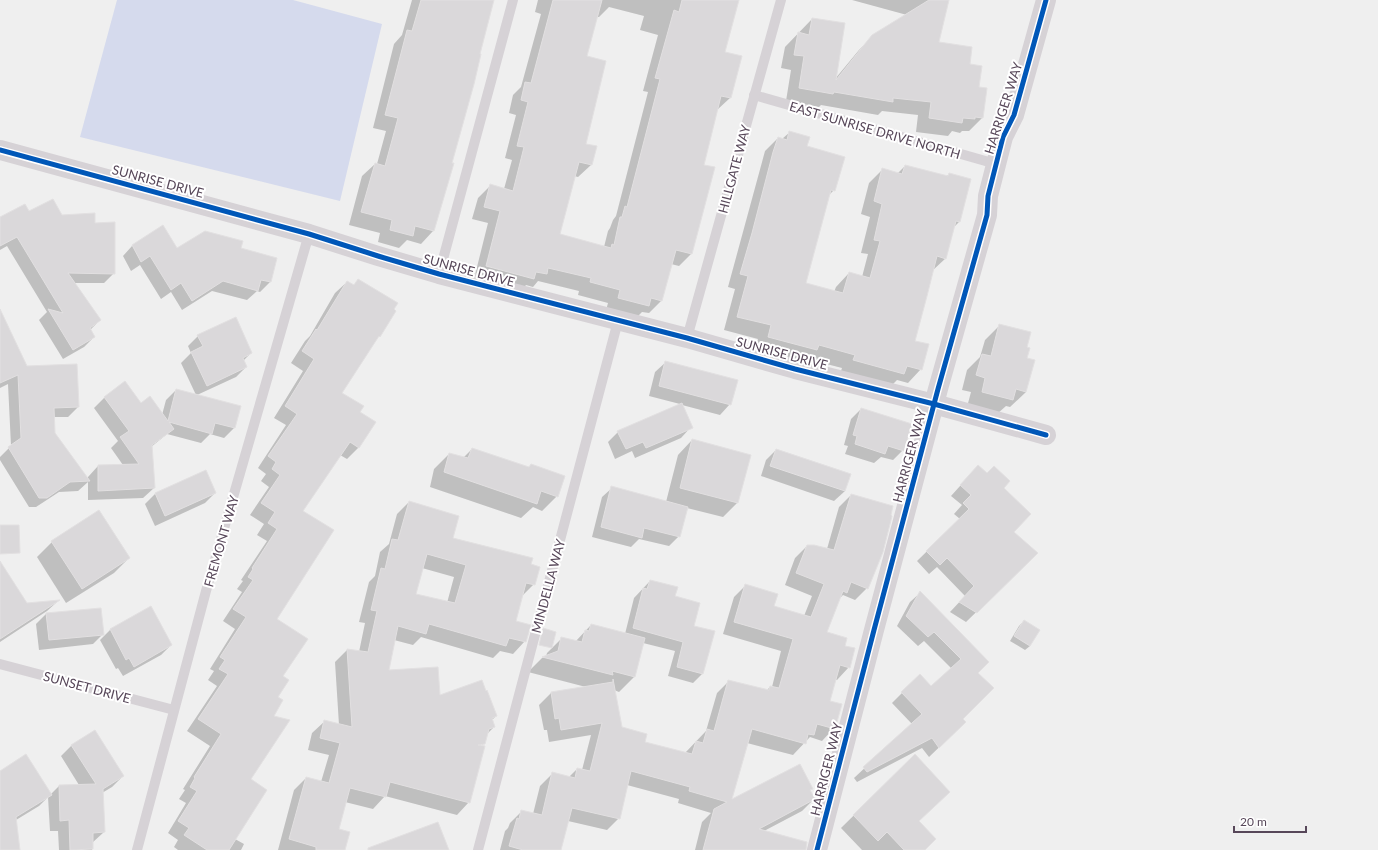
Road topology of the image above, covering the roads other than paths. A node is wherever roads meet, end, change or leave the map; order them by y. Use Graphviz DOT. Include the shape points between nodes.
graph roads {
  1 [pos="514,0"];
  2 [pos="781,0"];
  3 [pos="1046,0"];
  4 [pos="754,95"];
  5 [pos="0,150"];
  6 [pos="996,164"];
  7 [pos="309,234"];
  8 [pos="439,274"];
  9 [pos="618,321"];
  10 [pos="687,338"];
  11 [pos="934,404"];
  12 [pos="1046,435"];
  13 [pos="0,664"];
  14 [pos="174,710"];
  15 [pos="137,850"];
  16 [pos="478,850"];
  17 [pos="817,850"];
  1 -- 8 [label="lane"];
  2 -- 4 [label="lane, HILLGATE WAY"];
  3 -- 6 [label="street, HARRIGER WAY" via="1014,115"];
  4 -- 6 [label="lane, EAST SUNRISE DRIVE NORTH"];
  4 -- 10 [label="lane, HILLGATE WAY"];
  5 -- 7 [label="street, SUNRISE DRIVE"];
  6 -- 11 [label="street, HARRIGER WAY" via="988,196 987,215"];
  7 -- 8 [label="street, SUNRISE DRIVE"];
  7 -- 14 [label="lane, FREMONT WAY"];
  8 -- 9 [label="street, SUNRISE DRIVE"];
  9 -- 10 [label="street, SUNRISE DRIVE"];
  9 -- 16 [label="lane, MINDELLA WAY"];
  10 -- 11 [label="street, SUNRISE DRIVE" via="795,369"];
  11 -- 12 [label="street"];
  11 -- 17 [label="street, HARRIGER WAY"];
  13 -- 14 [label="lane, SUNSET DRIVE"];
  14 -- 15 [label="lane, FREMONT WAY"];
}
